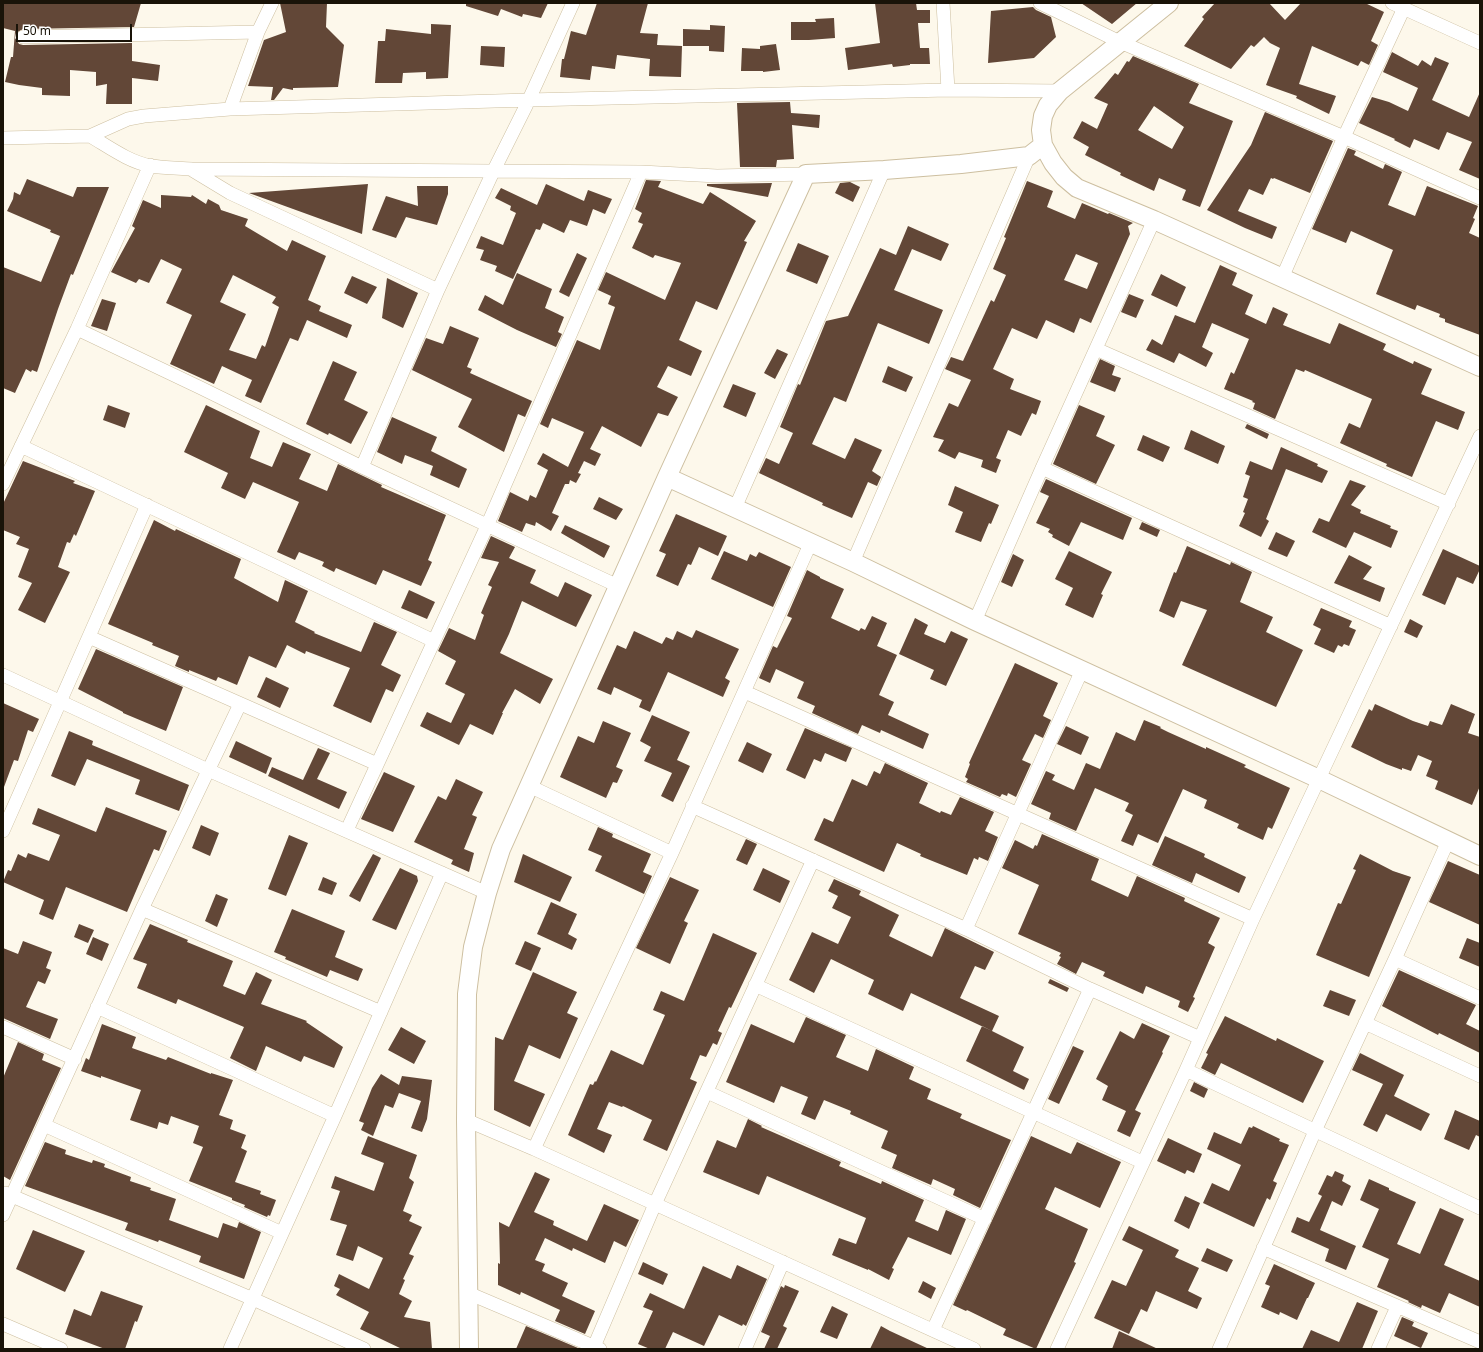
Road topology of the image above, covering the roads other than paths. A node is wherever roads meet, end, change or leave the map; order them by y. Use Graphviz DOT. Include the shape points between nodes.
graph roads {
  1 [pos="272,3"];
  2 [pos="573,3"];
  3 [pos="944,3"];
  4 [pos="1040,3"];
  5 [pos="1169,3"];
  6 [pos="1398,6"];
  7 [pos="258,32"];
  8 [pos="23,37"];
  9 [pos="1120,42"];
  10 [pos="1480,43"];
  11 [pos="948,90"];
  12 [pos="1060,90"];
  13 [pos="528,100"];
  14 [pos="230,109"];
  15 [pos="5,136"];
  16 [pos="90,136"];
  17 [pos="1344,137"];
  18 [pos="1043,145"];
  19 [pos="3,150"];
  20 [pos="1028,156"];
  21 [pos="150,166"];
  22 [pos="192,169"];
  23 [pos="884,170"];
  24 [pos="493,172"];
  25 [pos="641,172"];
  26 [pos="806,174"];
  27 [pos="1480,198"];
  28 [pos="1154,220"];
  29 [pos="1282,278"];
  30 [pos="438,290"];
  31 [pos="77,329"];
  32 [pos="1096,349"];
  33 [pos="1480,367"];
  34 [pos="1480,436"];
  35 [pos="21,446"];
  36 [pos="362,468"];
  37 [pos="1042,468"];
  38 [pos="667,477"];
  39 [pos="3,484"];
  40 [pos="1449,504"];
  41 [pos="147,505"];
  42 [pos="735,508"];
  43 [pos="487,526"];
  44 [pos="811,542"];
  45 [pos="853,562"];
  46 [pos="618,586"];
  47 [pos="975,621"];
  48 [pos="1391,626"];
  49 [pos="89,637"];
  50 [pos="434,641"];
  51 [pos="1082,670"];
  52 [pos="3,675"];
  53 [pos="744,692"];
  54 [pos="59,701"];
  55 [pos="240,704"];
  56 [pos="377,764"];
  57 [pos="208,770"];
  58 [pos="1318,779"];
  59 [pos="529,786"];
  60 [pos="692,806"];
  61 [pos="1018,813"];
  62 [pos="347,830"];
  63 [pos="3,831"];
  64 [pos="1448,841"];
  65 [pos="672,853"];
  66 [pos="1480,856"];
  67 [pos="813,860"];
  68 [pos="442,873"];
  69 [pos="487,893"];
  70 [pos="142,909"];
  71 [pos="1253,919"];
  72 [pos="966,929"];
  73 [pos="1395,959"];
  74 [pos="755,985"];
  75 [pos="1090,989"];
  76 [pos="1480,998"];
  77 [pos="97,1007"];
  78 [pos="381,1012"];
  79 [pos="1365,1023"];
  80 [pos="3,1027"];
  81 [pos="1200,1038"];
  82 [pos="74,1059"];
  83 [pos="1186,1070"];
  84 [pos="1480,1076"];
  85 [pos="707,1092"];
  86 [pos="1033,1113"];
  87 [pos="335,1116"];
  88 [pos="466,1120"];
  89 [pos="44,1125"];
  90 [pos="1315,1131"];
  91 [pos="534,1149"];
  92 [pos="1142,1162"];
  93 [pos="7,1195"];
  94 [pos="655,1204"];
  95 [pos="1480,1208"];
  96 [pos="3,1215"];
  97 [pos="985,1219"];
  98 [pos="282,1232"];
  99 [pos="1263,1248"];
  100 [pos="783,1262"];
  101 [pos="468,1293"];
  102 [pos="253,1299"];
  103 [pos="1397,1307"];
  104 [pos="3,1324"];
  105 [pos="933,1330"];
  106 [pos="1480,1342"];
  107 [pos="596,1348"];
  108 [pos="60,1349"];
  109 [pos="230,1349"];
  110 [pos="364,1349"];
  111 [pos="469,1349"];
  112 [pos="746,1349"];
  113 [pos="974,1349"];
  114 [pos="1057,1349"];
  115 [pos="1218,1349"];
  116 [pos="1378,1349"];
  1 -- 7 [label="street"];
  2 -- 13 [label="street"];
  3 -- 11 [label="street"];
  4 -- 9 [label="street"];
  5 -- 9 [label="main road"];
  6 -- 10 [label="street"];
  6 -- 17 [label="street"];
  7 -- 8 [label="street"];
  7 -- 14 [label="street"];
  9 -- 12 [label="main road"];
  9 -- 17 [label="street"];
  11 -- 12 [label="street"];
  11 -- 13 [label="street"];
  12 -- 18 [label="main road" via="1043,116"];
  13 -- 14 [label="street"];
  13 -- 24 [label="street"];
  14 -- 16 [label="street" via="128,119"];
  15 -- 16 [label="street"];
  15 -- 19 [label="street"];
  16 -- 21 [label="street" via="121,154"];
  17 -- 27 [label="street"];
  17 -- 29 [label="street"];
  18 -- 20 [label="main road"];
  18 -- 28 [label="main road" via="1064,177 1077,188"];
  20 -- 23 [label="main road"];
  20 -- 45 [label="street"];
  21 -- 22 [label="street"];
  21 -- 31 [label="street"];
  22 -- 24 [label="street"];
  22 -- 30 [label="street" via="230,193"];
  23 -- 26 [label="main road"];
  23 -- 42 [label="street"];
  24 -- 25 [label="street"];
  24 -- 30 [label="street"];
  25 -- 26 [label="street" via="717,176"];
  25 -- 43 [label="street"];
  26 -- 38 [label="main road"];
  28 -- 29 [label="main road"];
  28 -- 32 [label="street"];
  29 -- 33 [label="main road"];
  30 -- 36 [label="street"];
  31 -- 35 [label="street"];
  31 -- 36 [label="street"];
  32 -- 37 [label="street"];
  32 -- 40 [label="street"];
  34 -- 40 [label="street"];
  35 -- 39 [label="street"];
  35 -- 41 [label="street"];
  36 -- 43 [label="street"];
  37 -- 47 [label="street"];
  37 -- 48 [label="street"];
  38 -- 42 [label="main road"];
  38 -- 46 [label="main road"];
  40 -- 48 [label="street"];
  41 -- 49 [label="street"];
  41 -- 50 [label="street"];
  42 -- 44 [label="main road"];
  43 -- 46 [label="street"];
  43 -- 50 [label="street"];
  44 -- 45 [label="main road"];
  44 -- 53 [label="street"];
  45 -- 47 [label="main road"];
  46 -- 59 [label="main road"];
  47 -- 51 [label="main road"];
  48 -- 58 [label="street"];
  49 -- 54 [label="street"];
  49 -- 55 [label="street"];
  50 -- 56 [label="street"];
  51 -- 58 [label="main road"];
  51 -- 61 [label="street"];
  52 -- 54 [label="street"];
  53 -- 60 [label="street"];
  53 -- 61 [label="street"];
  54 -- 57 [label="street"];
  54 -- 63 [label="street"];
  55 -- 56 [label="street"];
  55 -- 57 [label="street"];
  56 -- 62 [label="street"];
  57 -- 62 [label="street"];
  57 -- 70 [label="street"];
  58 -- 64 [label="main road"];
  58 -- 71 [label="street"];
  59 -- 65 [label="street"];
  59 -- 69 [label="main road" via="501,849"];
  60 -- 65 [label="street"];
  60 -- 67 [label="street"];
  61 -- 71 [label="street"];
  61 -- 72 [label="street"];
  62 -- 68 [label="street"];
  64 -- 66 [label="main road"];
  64 -- 73 [label="street"];
  65 -- 91 [label="street"];
  67 -- 72 [label="street"];
  67 -- 74 [label="street"];
  68 -- 69 [label="street"];
  68 -- 78 [label="street"];
  69 -- 88 [label="main road" via="473,948 467,994"];
  70 -- 77 [label="street"];
  70 -- 78 [label="street"];
  71 -- 81 [label="street"];
  72 -- 75 [label="street"];
  73 -- 76 [label="street"];
  73 -- 79 [label="street"];
  74 -- 85 [label="street"];
  74 -- 86 [label="street"];
  75 -- 81 [label="street"];
  75 -- 86 [label="street"];
  77 -- 82 [label="street"];
  77 -- 87 [label="street"];
  78 -- 87 [label="street"];
  79 -- 84 [label="street"];
  79 -- 90 [label="street"];
  80 -- 82 [label="street"];
  81 -- 83 [label="street"];
  82 -- 89 [label="street"];
  83 -- 90 [label="street"];
  83 -- 92 [label="street"];
  85 -- 94 [label="street"];
  85 -- 97 [label="street"];
  86 -- 92 [label="street"];
  86 -- 97 [label="street"];
  87 -- 98 [label="street"];
  88 -- 91 [label="street"];
  88 -- 101 [label="main road"];
  89 -- 93 [label="street"];
  89 -- 98 [label="street"];
  90 -- 95 [label="street"];
  90 -- 99 [label="street"];
  91 -- 94 [label="street"];
  92 -- 114 [label="street"];
  93 -- 96 [label="street"];
  93 -- 102 [label="street"];
  94 -- 100 [label="street"];
  94 -- 107 [label="street"];
  97 -- 105 [label="street"];
  98 -- 102 [label="street"];
  99 -- 103 [label="street"];
  99 -- 115 [label="street"];
  100 -- 105 [label="street"];
  100 -- 112 [label="street"];
  101 -- 107 [label="street"];
  101 -- 111 [label="main road"];
  102 -- 109 [label="street"];
  102 -- 110 [label="street"];
  103 -- 106 [label="street"];
  103 -- 116 [label="street"];
  104 -- 108 [label="street"];
  105 -- 113 [label="street"];
}
